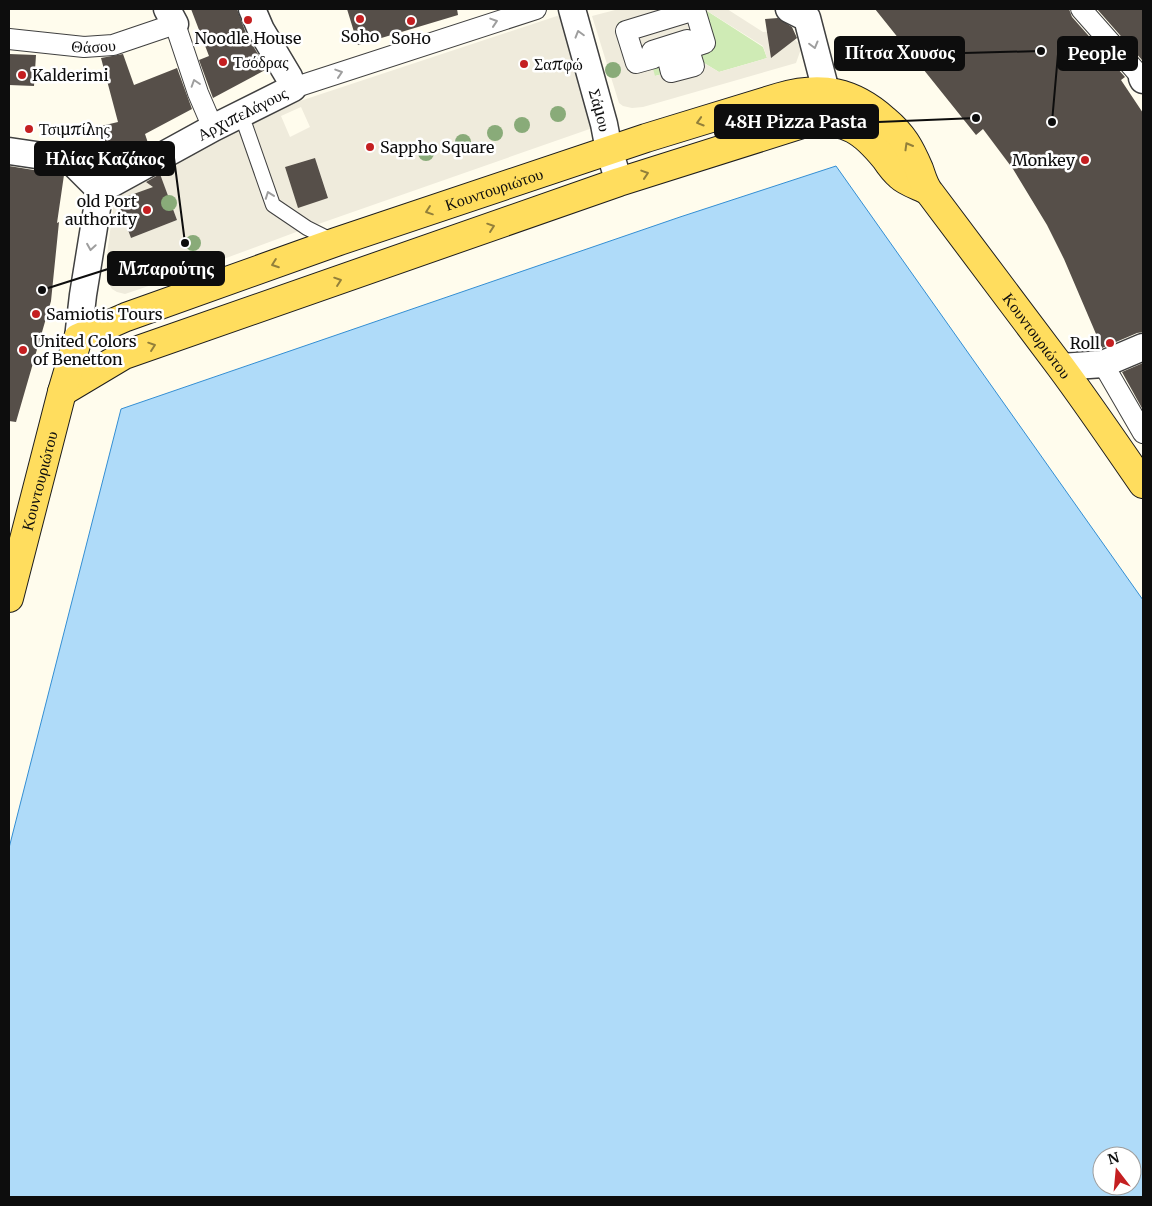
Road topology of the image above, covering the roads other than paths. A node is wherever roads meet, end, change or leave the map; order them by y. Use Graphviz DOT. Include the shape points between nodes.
graph roads {
  1 [pos="252,9"];
  2 [pos="536,9"];
  3 [pos="572,9"];
  4 [pos="789,9"];
  5 [pos="1081,9"];
  6 [pos="171,16"];
  7 [pos="9,39"];
  8 [pos="1143,78"];
  9 [pos="293,88"];
  10 [pos="826,91"];
  11 [pos="242,113"];
  12 [pos="213,128"];
  13 [pos="609,150"];
  14 [pos="9,151"];
  15 [pos="619,182"];
  16 [pos="100,190"];
  17 [pos="927,190"];
  18 [pos="336,242"];
  19 [pos="78,338"];
  20 [pos="1143,346"];
  21 [pos="1103,364"];
  22 [pos="1061,367"];
  23 [pos="62,392"];
  24 [pos="1143,433"];
  25 [pos="1143,484"];
  26 [pos="9,598"];
  1 -- 9 [label="street"];
  9 -- 2 [label="street, Αρχιπελάγους, one-way"];
  13 -- 3 [label="street, Σάμου, one-way"];
  4 -- 10 [label="street, one-way" via="807,18"];
  5 -- 8 [label="street"];
  6 -- 7 [label="street, Θάσου" via="113,45 84,47"];
  12 -- 6 [label="street, one-way"];
  9 -- 11 [label="street, Αρχιπελάγους"];
  10 -- 13 [label="main road, Κουντουριώτου, one-way" via="788,94"];
  17 -- 10 [label="main road, Κουντουριώτου, one-way" via="907,143 885,119 862,103 838,92"];
  11 -- 12 [label="street, Αρχιπελάγους"];
  18 -- 11 [label="lane, one-way" via="306,228 273,205"];
  12 -- 16 [label="street, Αρχιπελάγους"];
  13 -- 15 [label="street, Σάμου"];
  13 -- 18 [label="main road, Κουντουριώτου, one-way"];
  14 -- 16 [label="street" via="70,160"];
  15 -- 17 [label="main road, Κουντουριώτου, one-way" via="805,123 826,121 843,124 865,136 900,177"];
  23 -- 15 [label="main road, Κουντουριώτου, one-way" via="124,355"];
  16 -- 19 [label="street, one-way"];
  17 -- 22 [label="main road, Κουντουριώτου"];
  18 -- 19 [label="main road, Κουντουριώτου, one-way" via="126,317"];
  19 -- 23 [label="main road, Κουντουριώτου"];
  20 -- 21 [label="street"];
  21 -- 22 [label="street"];
  21 -- 24 [label="street"];
  22 -- 25 [label="main road, Κουντουριώτου"];
  23 -- 26 [label="main road, Κουντουριώτου"];
}
